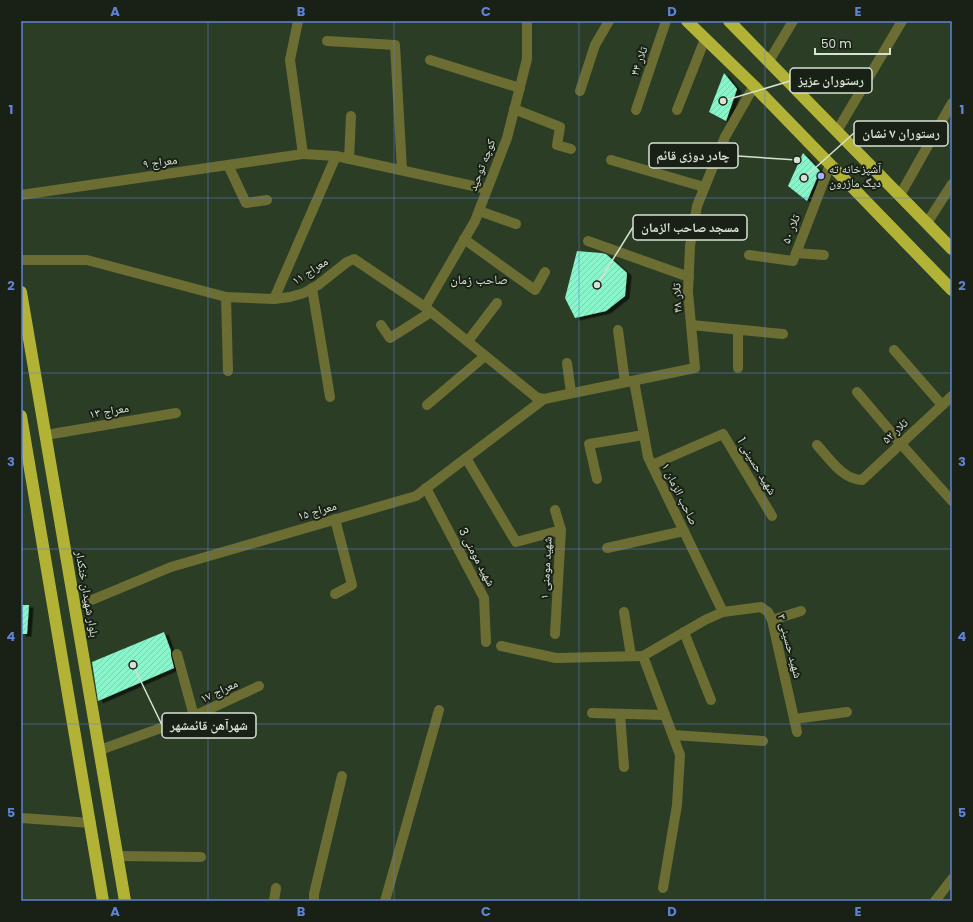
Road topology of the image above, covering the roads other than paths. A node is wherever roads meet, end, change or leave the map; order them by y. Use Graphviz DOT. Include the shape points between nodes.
graph roads {
  1 [pos="298,21"];
  2 [pos="527,21"];
  3 [pos="609,21"];
  4 [pos="666,21"];
  5 [pos="687,21"];
  6 [pos="729,21"];
  7 [pos="793,21"];
  8 [pos="902,21"];
  9 [pos="705,39"];
  10 [pos="327,42"];
  11 [pos="430,60"];
  12 [pos="769,61"];
  13 [pos="754,86"];
  14 [pos="520,88"];
  15 [pos="580,91"];
  16 [pos="952,104"];
  17 [pos="514,109"];
  18 [pos="636,110"];
  19 [pos="677,110"];
  20 [pos="351,116"];
  21 [pos="837,131"];
  22 [pos="571,149"];
  23 [pos="303,154"];
  24 [pos="336,156"];
  25 [pos="349,158"];
  26 [pos="611,160"];
  27 [pos="228,165"];
  28 [pos="830,165"];
  29 [pos="402,170"];
  30 [pos="952,184"];
  31 [pos="704,187"];
  32 [pos="487,189"];
  33 [pos="900,194"];
  34 [pos="21,196"];
  35 [pos="267,200"];
  36 [pos="479,211"];
  37 [pos="927,223"];
  38 [pos="516,224"];
  39 [pos="464,239"];
  40 [pos="588,241"];
  41 [pos="952,249"];
  42 [pos="796,252"];
  43 [pos="749,255"];
  44 [pos="824,255"];
  45 [pos="21,260"];
  46 [pos="545,272"];
  47 [pos="689,277"];
  48 [pos="312,288"];
  49 [pos="952,290"];
  50 [pos="21,292"];
  51 [pos="226,297"];
  52 [pos="274,299"];
  53 [pos="497,303"];
  54 [pos="428,309"];
  55 [pos="381,325"];
  56 [pos="691,325"];
  57 [pos="618,330"];
  58 [pos="738,330"];
  59 [pos="783,334"];
  60 [pos="468,342"];
  61 [pos="894,350"];
  62 [pos="485,356"];
  63 [pos="567,363"];
  64 [pos="738,368"];
  65 [pos="228,371"];
  66 [pos="629,382"];
  67 [pos="857,392"];
  68 [pos="570,393"];
  69 [pos="952,396"];
  70 [pos="330,397"];
  71 [pos="544,399"];
  72 [pos="427,405"];
  73 [pos="942,405"];
  74 [pos="176,413"];
  75 [pos="21,416"];
  76 [pos="46,435"];
  77 [pos="644,435"];
  78 [pos="901,444"];
  79 [pos="817,445"];
  80 [pos="466,458"];
  81 [pos="652,465"];
  82 [pos="597,478"];
  83 [pos="426,488"];
  84 [pos="952,501"];
  85 [pos="555,510"];
  86 [pos="772,516"];
  87 [pos="334,519"];
  88 [pos="562,530"];
  89 [pos="684,531"];
  90 [pos="607,548"];
  91 [pos="335,594"];
  92 [pos="75,607"];
  93 [pos="801,610"];
  94 [pos="624,612"];
  95 [pos="723,612"];
  96 [pos="772,620"];
  97 [pos="684,632"];
  98 [pos="555,634"];
  99 [pos="486,642"];
  100 [pos="502,646"];
  101 [pos="177,654"];
  102 [pos="631,656"];
  103 [pos="643,656"];
  104 [pos="259,686"];
  105 [pos="711,700"];
  106 [pos="439,710"];
  107 [pos="847,712"];
  108 [pos="592,713"];
  109 [pos="620,714"];
  110 [pos="665,714"];
  111 [pos="194,716"];
  112 [pos="794,719"];
  113 [pos="797,732"];
  114 [pos="673,735"];
  115 [pos="763,741"];
  116 [pos="100,750"];
  117 [pos="624,767"];
  118 [pos="342,776"];
  119 [pos="21,818"];
  120 [pos="91,822"];
  121 [pos="117,856"];
  122 [pos="201,857"];
  123 [pos="952,879"];
  124 [pos="276,888"];
  125 [pos="663,888"];
  126 [pos="103,901"];
  127 [pos="125,901"];
  128 [pos="274,901"];
  129 [pos="314,901"];
  130 [pos="385,901"];
  131 [pos="935,901"];
  1 -- 23 [label="street" via="290,60"];
  2 -- 14 [label="street, کوچه توحید" via="527,59"];
  3 -- 15 [label="street" via="595,45"];
  4 -- 18 [label="street, تلار ۴۴"];
  5 -- 9 [label="highway"];
  6 -- 12 [label="highway"];
  7 -- 12 [label="street"];
  8 -- 21 [label="street"];
  9 -- 13 [label="highway"];
  9 -- 19 [label="street"];
  10 -- 29 [label="street" via="395,45"];
  11 -- 14 [label="street"];
  12 -- 21 [label="highway"];
  13 -- 28 [label="highway"];
  13 -- 31 [label="street, تلار ۴۸" via="725,137"];
  14 -- 17 [label="street, کوچه توحید"];
  16 -- 33 [label="street"];
  17 -- 22 [label="street" via="560,127 557,145"];
  17 -- 32 [label="street, کوچه توحید" via="507,138"];
  20 -- 25 [label="street"];
  21 -- 33 [label="highway"];
  23 -- 24 [label="street, معراج ۹"];
  23 -- 27 [label="street, معراج ۹"];
  24 -- 25 [label="street, معراج ۹"];
  24 -- 52 [label="street"];
  25 -- 29 [label="street, معراج ۹"];
  26 -- 31 [label="street"];
  27 -- 34 [label="street, معراج ۹"];
  27 -- 35 [label="street" via="246,203"];
  28 -- 42 [label="street, تلار ۵۰"];
  28 -- 49 [label="highway"];
  29 -- 32 [label="street, معراج ۹"];
  30 -- 37 [label="street"];
  31 -- 47 [label="street, تلار ۴۸" via="697,206 690,246"];
  32 -- 36 [label="street, کوچه توحید"];
  33 -- 37 [label="highway"];
  36 -- 38 [label="street"];
  36 -- 39 [label="street, کوچه توحید"];
  37 -- 41 [label="highway"];
  39 -- 46 [label="street" via="535,290"];
  39 -- 54 [label="street, کوچه توحید"];
  40 -- 47 [label="street"];
  42 -- 43 [label="street, تلار ۵۰" via="793,261"];
  42 -- 44 [label="street"];
  45 -- 51 [label="street, معراج ۱۱" via="87,260"];
  47 -- 56 [label="street, تلار ۴۸"];
  48 -- 52 [label="street, معراج ۱۱" via="304,293"];
  48 -- 54 [label="street, معراج ۱۱" via="346,262 354,259"];
  48 -- 70 [label="street"];
  50 -- 76 [label="highway, بلوار شهیدان خنکدار"];
  51 -- 52 [label="street, معراج ۱۱"];
  51 -- 65 [label="street"];
  53 -- 60 [label="street"];
  54 -- 55 [label="street" via="390,338"];
  54 -- 60 [label="street, معراج ۱۱"];
  56 -- 58 [label="street"];
  56 -- 66 [label="street, تلار ۴۸" via="696,368"];
  57 -- 66 [label="street, صاحب الزمان ۱"];
  58 -- 59 [label="street"];
  58 -- 64 [label="street"];
  60 -- 62 [label="street, معراج ۱۱"];
  61 -- 73 [label="street"];
  62 -- 71 [label="street, معراج ۱۱" via="536,397"];
  62 -- 72 [label="street"];
  63 -- 68 [label="street"];
  66 -- 68 [label="street, تلار ۴۸"];
  66 -- 77 [label="street, صاحب الزمان ۱"];
  67 -- 78 [label="street"];
  68 -- 71 [label="street, تلار ۴۸"];
  69 -- 73 [label="street, تلار ۵۲"];
  71 -- 80 [label="street, معراج ۱۵"];
  73 -- 78 [label="street, تلار ۵۲"];
  74 -- 76 [label="street, معراج ۱۳"];
  75 -- 120 [label="highway"];
  76 -- 92 [label="highway, بلوار شهیدان خنکدار"];
  77 -- 81 [label="street, صاحب الزمان ۱"];
  77 -- 82 [label="street" via="590,444"];
  78 -- 79 [label="street, تلار ۵۲" via="862,480 854,480 846,475"];
  78 -- 84 [label="street"];
  80 -- 83 [label="street, معراج ۱۵"];
  80 -- 88 [label="street, شهید مومنی ۱" via="516,542"];
  81 -- 86 [label="street, شهید حسینی 1" via="723,434"];
  81 -- 89 [label="street, صاحب الزمان ۱"];
  83 -- 87 [label="street, معراج ۱۵" via="416,496"];
  83 -- 99 [label="street, شهید مومنی 3" via="484,598"];
  85 -- 88 [label="street"];
  87 -- 91 [label="street" via="352,585"];
  87 -- 92 [label="street, معراج ۱۵" via="171,567"];
  88 -- 98 [label="street, شهید مومنی ۱"];
  89 -- 90 [label="street"];
  89 -- 95 [label="street, صاحب الزمان ۱"];
  92 -- 116 [label="highway, بلوار شهیدان خنکدار"];
  93 -- 96 [label="street"];
  94 -- 102 [label="street"];
  95 -- 96 [label="street, شهید حسینی ۳" via="761,607 768,612"];
  95 -- 97 [label="street"];
  96 -- 112 [label="street, شهید حسینی ۳"];
  97 -- 103 [label="street"];
  97 -- 105 [label="street"];
  100 -- 102 [label="street" via="556,658"];
  101 -- 111 [label="street"];
  102 -- 103 [label="street"];
  103 -- 110 [label="street"];
  104 -- 111 [label="street, معراج ۱۷"];
  106 -- 130 [label="street"];
  107 -- 112 [label="street"];
  108 -- 109 [label="street"];
  109 -- 110 [label="street"];
  109 -- 117 [label="street"];
  110 -- 114 [label="street"];
  111 -- 116 [label="street, معراج ۱۷"];
  112 -- 113 [label="street, شهید حسینی ۳"];
  114 -- 115 [label="street"];
  114 -- 125 [label="street" via="680,755 677,805"];
  116 -- 121 [label="highway, بلوار شهیدان خنکدار"];
  118 -- 129 [label="street"];
  119 -- 120 [label="street"];
  120 -- 126 [label="highway"];
  121 -- 122 [label="street"];
  121 -- 127 [label="highway, بلوار شهیدان خنکدار"];
  123 -- 131 [label="street"];
  124 -- 128 [label="street"];
}
